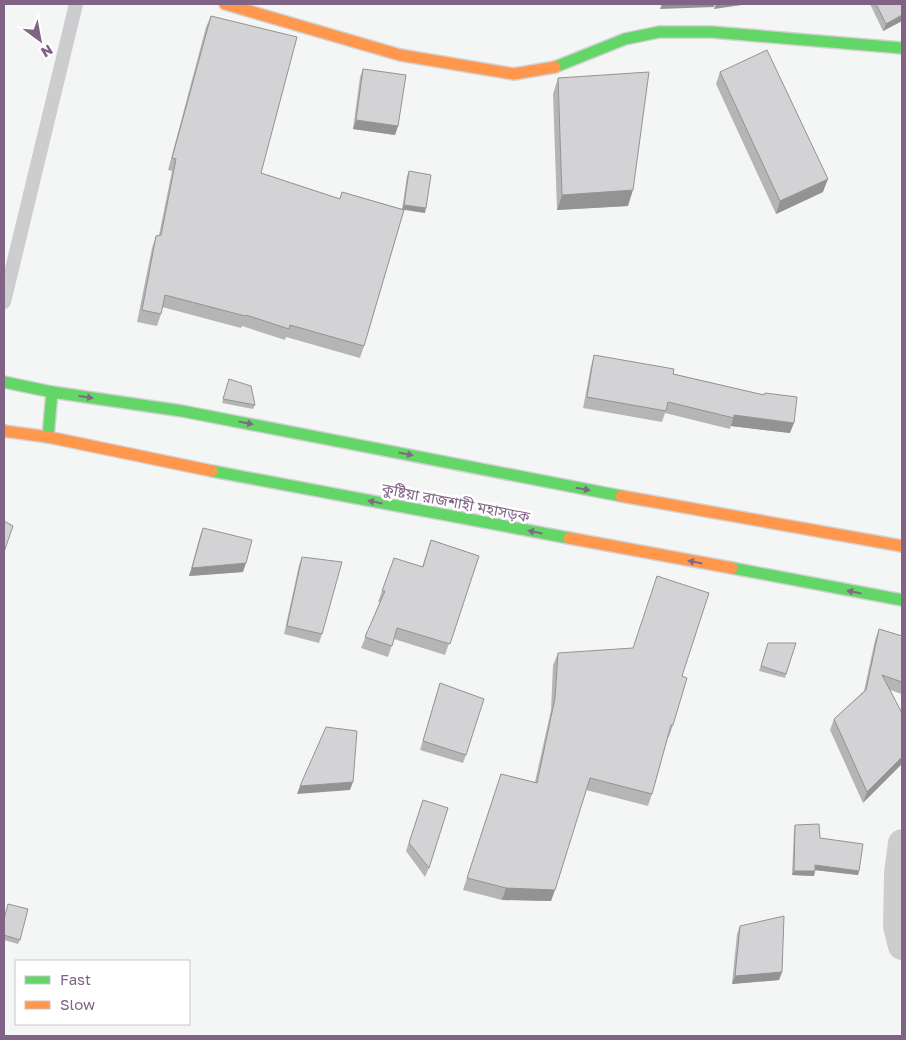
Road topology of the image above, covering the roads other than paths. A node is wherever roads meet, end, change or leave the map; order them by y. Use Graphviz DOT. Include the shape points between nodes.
graph roads {
  1 [pos="76,4"];
  2 [pos="225,4"];
  3 [pos="902,48"];
  4 [pos="4,302"];
  5 [pos="4,382"];
  6 [pos="52,392"];
  7 [pos="4,431"];
  8 [pos="48,437"];
  9 [pos="902,546"];
  10 [pos="902,600"];
  11 [pos="902,843"];
  12 [pos="902,946"];
  1 -- 4 [label="lane"];
  2 -- 3 [label="main road" via="400,56 514,74 552,69 625,39 660,32 712,32"];
  5 -- 6 [label="main road"];
  6 -- 8 [label="main road"];
  6 -- 9 [label="main road, one-way" via="182,411 577,488"];
  7 -- 8 [label="main road, কুষ্টিয়া রাজশাহী মহাসড়ক"];
  10 -- 8 [label="main road, কুষ্টিয়া রাজশাহী মহাসড়ক, one-way" via="188,467"];
  11 -- 12 [label="street" via="897,926"];
}
